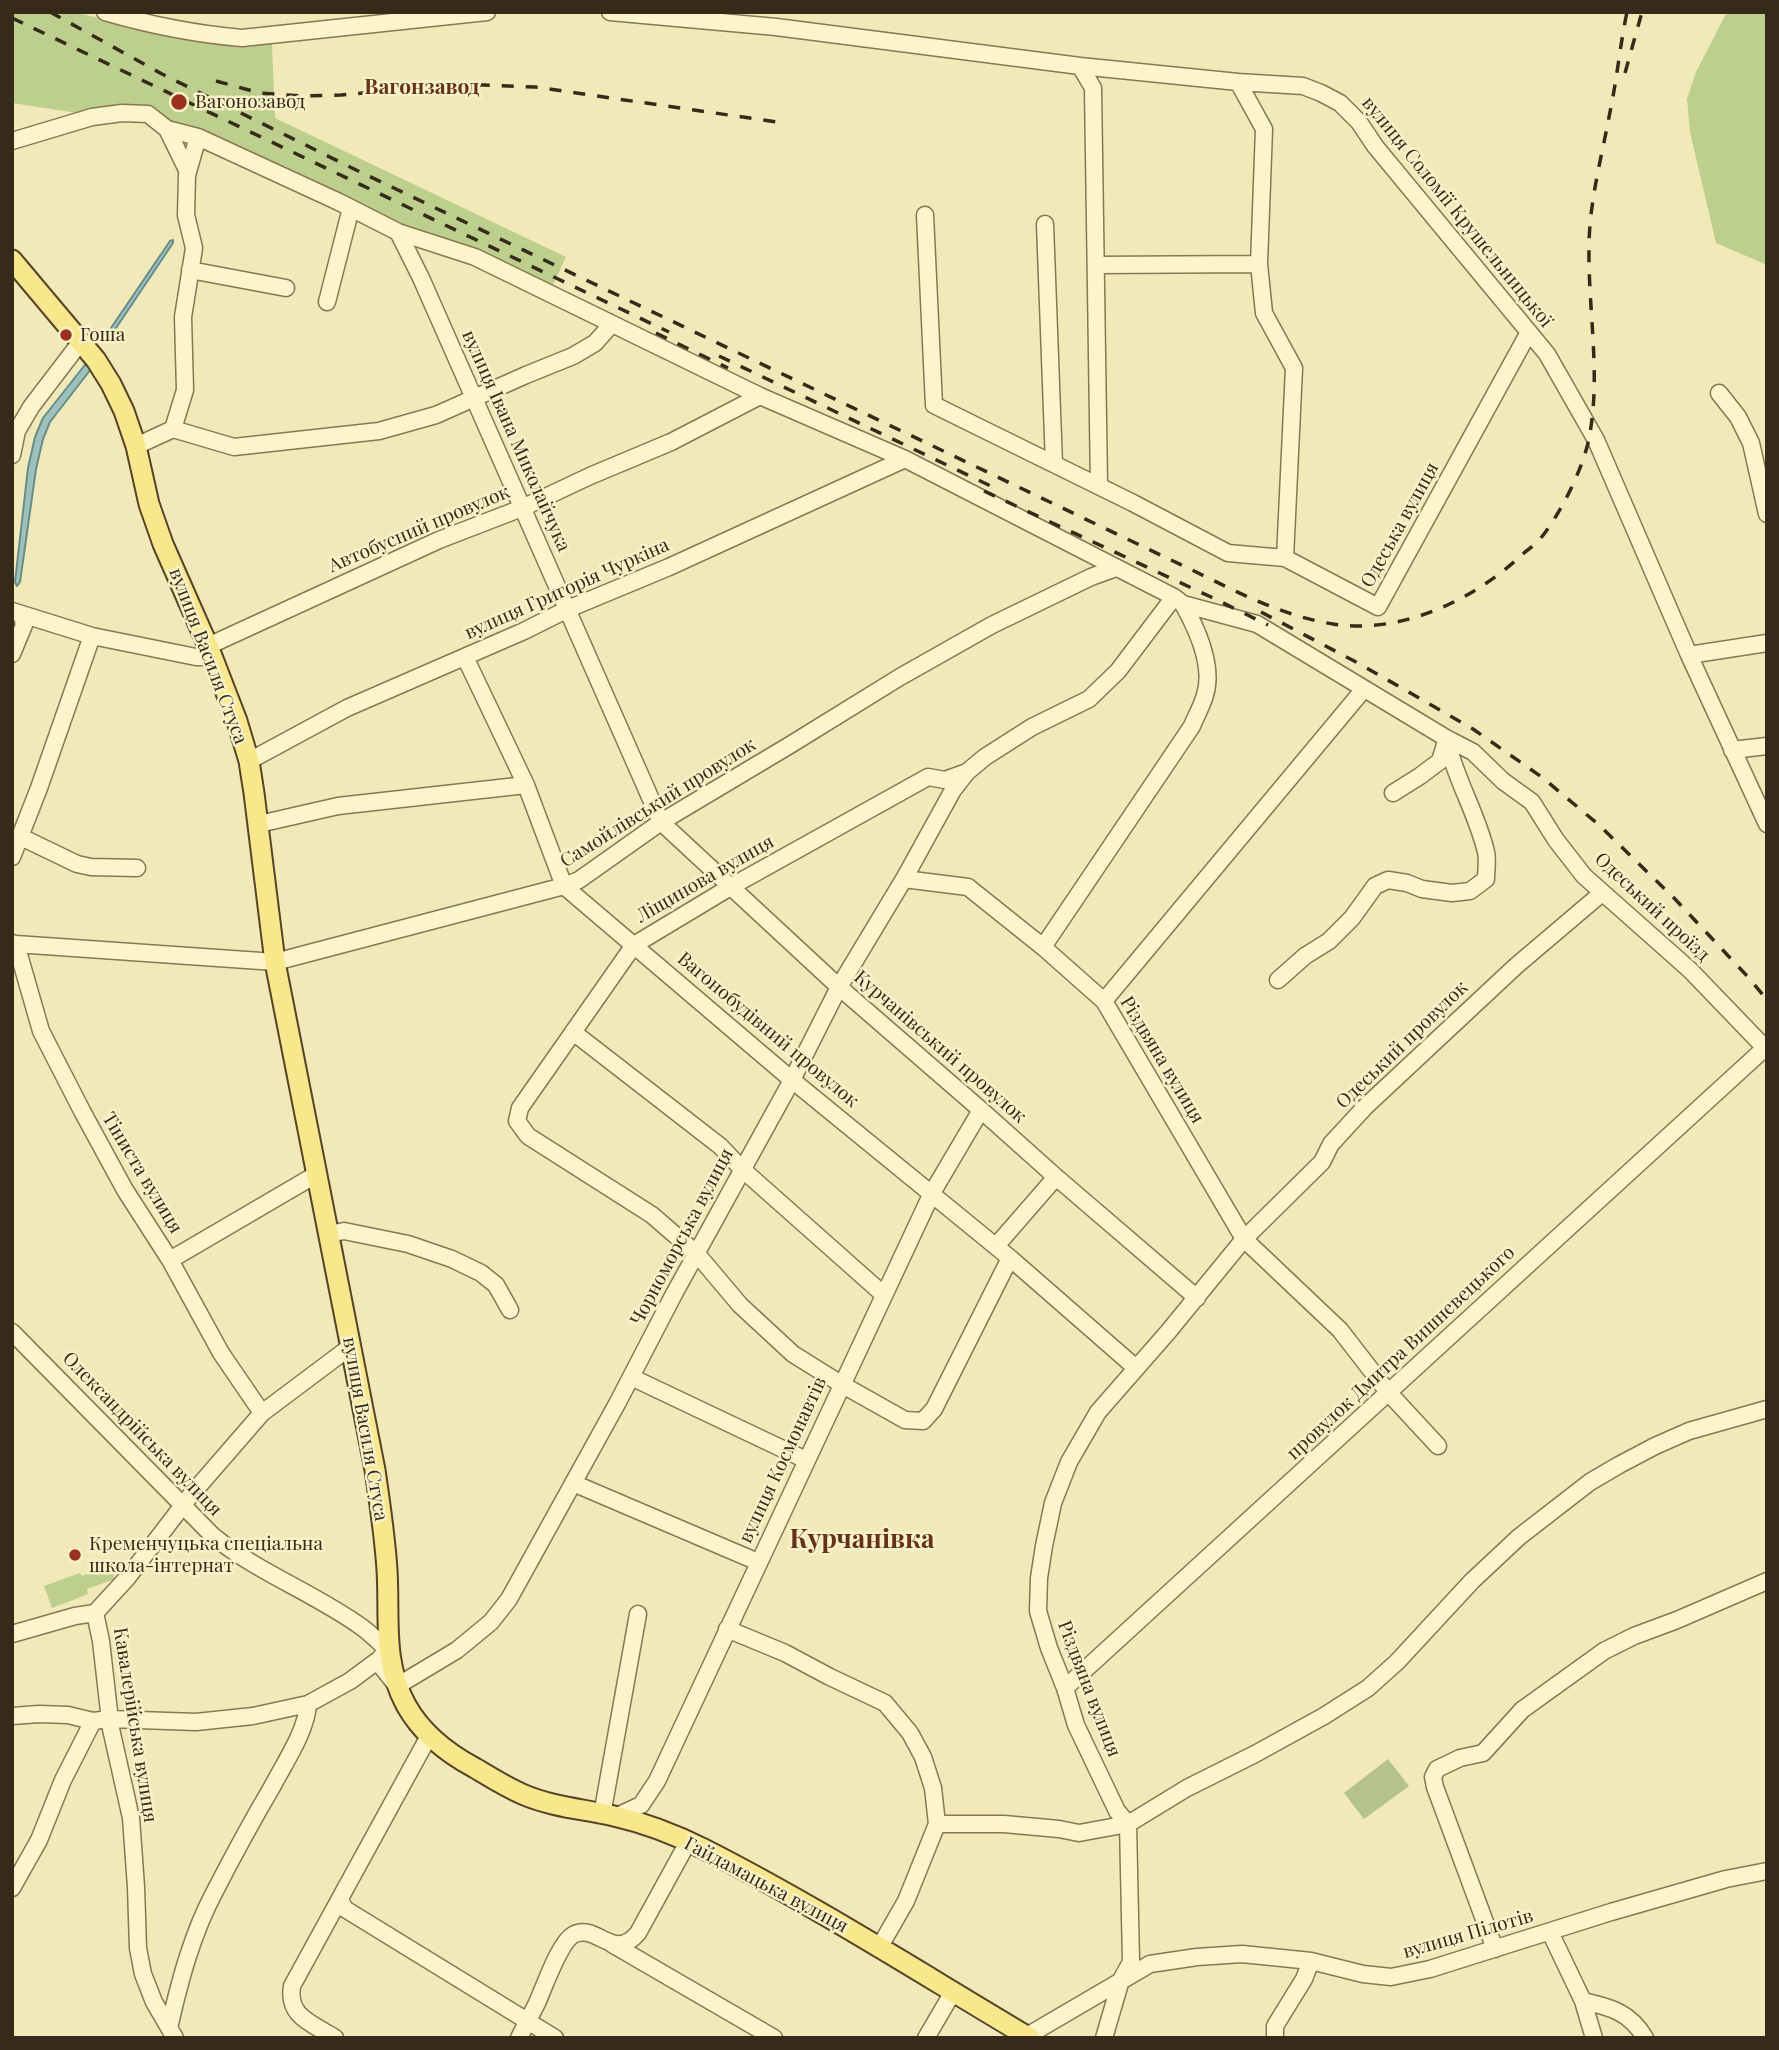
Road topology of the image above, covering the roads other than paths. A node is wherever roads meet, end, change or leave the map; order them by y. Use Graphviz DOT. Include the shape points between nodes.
graph roads {
  1 [pos="104,12"];
  2 [pos="487,12"];
  3 [pos="610,12"];
  4 [pos="429,16"];
  5 [pos="1080,66"];
  6 [pos="1238,82"];
  7 [pos="167,129"];
  8 [pos="198,137"];
  9 [pos="12,141"];
  10 [pos="188,173"];
  11 [pos="352,208"];
  12 [pos="925,215"];
  13 [pos="1045,224"];
  14 [pos="398,232"];
  15 [pos="12,260"];
  16 [pos="1259,264"];
  17 [pos="1096,265"];
  18 [pos="190,270"];
  19 [pos="286,288"];
  20 [pos="327,302"];
  21 [pos="611,325"];
  22 [pos="1529,332"];
  23 [pos="83,344"];
  24 [pos="1719,393"];
  25 [pos="760,396"];
  26 [pos="473,398"];
  27 [pos="173,429"];
  28 [pos="15,434"];
  29 [pos="136,446"];
  30 [pos="12,454"];
  31 [pos="905,459"];
  32 [pos="1054,464"];
  33 [pos="1099,486"];
  34 [pos="522,508"];
  35 [pos="1767,514"];
  36 [pos="1285,558"];
  37 [pos="1116,568"];
  38 [pos="1178,601"];
  39 [pos="568,609"];
  40 [pos="17,613"];
  41 [pos="92,636"];
  42 [pos="1767,643"];
  43 [pos="210,651"];
  44 [pos="12,654"];
  45 [pos="1689,654"];
  46 [pos="465,657"];
  47 [pos="1364,689"];
  48 [pos="1446,738"];
  49 [pos="1767,746"];
  50 [pos="1732,750"];
  51 [pos="249,761"];
  52 [pos="967,772"];
  53 [pos="526,786"];
  54 [pos="1393,793"];
  55 [pos="661,822"];
  56 [pos="259,824"];
  57 [pos="1767,824"];
  58 [pos="20,837"];
  59 [pos="12,857"];
  60 [pos="137,868"];
  61 [pos="904,879"];
  62 [pos="564,886"];
  63 [pos="732,886"];
  64 [pos="1602,893"];
  65 [pos="14,944"];
  66 [pos="634,945"];
  67 [pos="1043,947"];
  68 [pos="275,962"];
  69 [pos="1278,980"];
  70 [pos="839,987"];
  71 [pos="1104,1001"];
  72 [pos="573,1032"];
  73 [pos="1766,1049"];
  74 [pos="792,1080"];
  75 [pos="981,1110"];
  76 [pos="742,1169"];
  77 [pos="317,1174"];
  78 [pos="1056,1177"];
  79 [pos="932,1193"];
  80 [pos="329,1234"];
  81 [pos="1244,1239"];
  82 [pos="996,1246"];
  83 [pos="696,1254"];
  84 [pos="1010,1258"];
  85 [pos="170,1260"];
  86 [pos="884,1295"];
  87 [pos="1197,1298"];
  88 [pos="510,1310"];
  89 [pos="16,1342"];
  90 [pos="350,1347"];
  91 [pos="1136,1368"];
  92 [pos="631,1377"];
  93 [pos="841,1384"];
  94 [pos="1388,1392"];
  95 [pos="1767,1409"];
  96 [pos="262,1413"];
  97 [pos="1438,1446"];
  98 [pos="806,1460"];
  99 [pos="573,1483"];
  100 [pos="182,1507"];
  101 [pos="758,1562"];
  102 [pos="1767,1581"];
  103 [pos="95,1613"];
  104 [pos="638,1614"];
  105 [pos="727,1629"];
  106 [pos="12,1634"];
  107 [pos="382,1655"];
  108 [pos="397,1686"];
  109 [pos="1065,1688"];
  110 [pos="308,1704"];
  111 [pos="12,1716"];
  112 [pos="110,1719"];
  113 [pos="93,1721"];
  114 [pos="429,1736"];
  115 [pos="609,1816"];
  116 [pos="937,1824"];
  117 [pos="1128,1824"];
  118 [pos="688,1842"];
  119 [pos="1767,1871"];
  120 [pos="12,1888"];
  121 [pos="340,1900"];
  122 [pos="1550,1932"];
  123 [pos="610,1943"];
  124 [pos="879,1948"];
  125 [pos="1495,1950"];
  126 [pos="1311,1961"];
  127 [pos="1121,1980"];
  128 [pos="953,1992"];
  129 [pos="1583,2001"];
  130 [pos="527,2021"];
  131 [pos="172,2033"];
  132 [pos="1028,2037"];
  133 [pos="335,2038"];
  134 [pos="519,2038"];
  135 [pos="555,2038"];
  136 [pos="774,2038"];
  137 [pos="926,2038"];
  138 [pos="1104,2038"];
  139 [pos="1275,2038"];
  140 [pos="1594,2038"];
  141 [pos="1645,2038"];
  1 -- 4 [label="street" via="207,35 242,38"];
  2 -- 4 [label="street"];
  3 -- 5 [label="street, вулиця Соломії Крушельницької" via="776,27"];
  5 -- 6 [label="street, вулиця Соломії Крушельницької"];
  5 -- 17 [label="street" via="1093,88"];
  6 -- 16 [label="street" via="1264,129"];
  6 -- 22 [label="street, вулиця Соломії Крушельницької" via="1303,86 1340,103"];
  7 -- 8 [label="street, Одеський проїзд"];
  7 -- 9 [label="street, Одеський проїзд" via="148,114 122,113 92,117"];
  7 -- 10 [label="street"];
  8 -- 10 [label="street"];
  8 -- 11 [label="street, Одеський проїзд"];
  10 -- 18 [label="street" via="186,215 194,248"];
  11 -- 14 [label="street, Одеський проїзд"];
  11 -- 20 [label="street"];
  12 -- 32 [label="street, Одеська вулиця" via="934,405"];
  13 -- 32 [label="street"];
  14 -- 21 [label="street, Одеський проїзд" via="475,257"];
  14 -- 26 [label="street, вулиця Івана Миколайчука"];
  15 -- 23 [label="main road, вулиця Василя Стуса"];
  16 -- 17 [label="street"];
  16 -- 36 [label="street" via="1264,313 1294,368"];
  17 -- 33 [label="street"];
  18 -- 19 [label="street"];
  18 -- 27 [label="street" via="183,317 185,390"];
  21 -- 25 [label="street, Одеський проїзд"];
  21 -- 26 [label="street" via="595,343 573,356"];
  22 -- 36 [label="street, Одеська вулиця" via="1378,607"];
  22 -- 45 [label="street, вулиця Соломії Крушельницької" via="1547,354 1596,440"];
  23 -- 28 [label="street" via="31,407"];
  23 -- 29 [label="main road, вулиця Василя Стуса" via="111,384"];
  24 -- 35 [label="street" via="1751,443"];
  25 -- 31 [label="street, Одеський проїзд"];
  25 -- 34 [label="street, Автобусний провулок" via="671,442"];
  26 -- 27 [label="street" via="436,415 379,431 234,447"];
  26 -- 34 [label="street, вулиця Івана Миколайчука"];
  27 -- 29 [label="street"];
  28 -- 30 [label="street"];
  29 -- 43 [label="main road, вулиця Василя Стуса" via="163,544"];
  31 -- 37 [label="street, Одеський проїзд"];
  31 -- 39 [label="street, вулиця Григорія Чуркіна"];
  32 -- 33 [label="street, Одеська вулиця"];
  33 -- 36 [label="street, Одеська вулиця" via="1228,554"];
  34 -- 39 [label="street, вулиця Івана Миколайчука"];
  34 -- 43 [label="street, Автобусний провулок" via="439,540"];
  37 -- 38 [label="street, Одеський проїзд"];
  37 -- 55 [label="street, Самойлівський провулок" via="992,625"];
  38 -- 47 [label="street, Одеський проїзд" via="1257,624"];
  38 -- 52 [label="street, Ліщинова вулиця" via="1105,685 1077,706 1007,742"];
  38 -- 67 [label="street" via="1201,643 1207,666 1206,693 1192,726"];
  39 -- 46 [label="street, вулиця Григорія Чуркіна"];
  39 -- 55 [label="street, вулиця Івана Миколайчука"];
  40 -- 41 [label="street"];
  40 -- 44 [label="street" via="24,625"];
  41 -- 43 [label="street" via="196,657"];
  41 -- 58 [label="street"];
  42 -- 45 [label="street"];
  43 -- 51 [label="main road, вулиця Василя Стуса"];
  45 -- 50 [label="street, вулиця Соломії Крушельницької"];
  46 -- 51 [label="street, вулиця Григорія Чуркіна" via="347,708"];
  46 -- 53 [label="street, Вагонобудівний провулок"];
  47 -- 48 [label="street, Одеський проїзд"];
  47 -- 71 [label="street"];
  48 -- 54 [label="street" via="1440,761"];
  48 -- 64 [label="street, Одеський проїзд" via="1473,752 1532,802 1556,841"];
  48 -- 69 [label="street" via="1486,854 1486,879 1471,891 1452,893 1388,880 1375,886 1329,942"];
  49 -- 50 [label="street"];
  50 -- 57 [label="street, вулиця Соломії Крушельницької"];
  51 -- 56 [label="main road, вулиця Василя Стуса"];
  52 -- 61 [label="street, Чорноморська вулиця"];
  52 -- 63 [label="street, Ліщинова вулиця" via="945,780 928,777"];
  53 -- 56 [label="street" via="338,806"];
  53 -- 62 [label="street, Вагонобудівний провулок"];
  55 -- 62 [label="street, Самойлівський провулок"];
  55 -- 63 [label="street, Курчанівський провулок"];
  56 -- 68 [label="main road, вулиця Василя Стуса"];
  58 -- 59 [label="street"];
  58 -- 60 [label="street" via="77,864"];
  61 -- 67 [label="street, Різдвяна вулиця" via="968,887"];
  61 -- 70 [label="street, Чорноморська вулиця"];
  62 -- 66 [label="street, Вагонобудівний провулок"];
  62 -- 68 [label="street, Самойлівський провулок"];
  63 -- 66 [label="street, Ліщинова вулиця"];
  63 -- 70 [label="street, Курчанівський провулок"];
  64 -- 73 [label="street, Одеський проїзд" via="1690,970"];
  64 -- 81 [label="street, Одеський провулок" via="1393,1080 1331,1144 1322,1162"];
  65 -- 68 [label="street, Самойлівський провулок"];
  65 -- 85 [label="street, Тіниста вулиця" via="41,1031 125,1190"];
  66 -- 72 [label="street, Ліщинова вулиця"];
  66 -- 74 [label="street, Вагонобудівний провулок"];
  67 -- 71 [label="street, Різдвяна вулиця"];
  68 -- 77 [label="main road, вулиця Василя Стуса"];
  70 -- 74 [label="street, Чорноморська вулиця"];
  70 -- 75 [label="street, Курчанівський провулок"];
  71 -- 81 [label="street, Різдвяна вулиця"];
  72 -- 76 [label="street" via="720,1146"];
  72 -- 83 [label="street, Ліщинова вулиця" via="520,1108 517,1121 527,1136 652,1215"];
  73 -- 94 [label="street, провулок Дмитра Вишневецького"];
  74 -- 76 [label="street, Чорноморська вулиця"];
  74 -- 79 [label="street, Вагонобудівний провулок"];
  75 -- 78 [label="street, Курчанівський провулок"];
  75 -- 79 [label="street, вулиця Космонавтів"];
  76 -- 83 [label="street, Чорноморська вулиця"];
  76 -- 86 [label="street"];
  77 -- 80 [label="main road, вулиця Василя Стуса"];
  77 -- 85 [label="street"];
  78 -- 82 [label="street"];
  78 -- 87 [label="street, Курчанівський провулок"];
  79 -- 82 [label="street, Вагонобудівний провулок"];
  79 -- 86 [label="street, вулиця Космонавтів"];
  80 -- 88 [label="street" via="344,1231 408,1244 452,1259 496,1285"];
  80 -- 90 [label="main road, вулиця Василя Стуса"];
  81 -- 87 [label="street, Різдвяна вулиця"];
  81 -- 94 [label="street, Різдвяна вулиця" via="1340,1329"];
  82 -- 84 [label="street, Вагонобудівний провулок"];
  83 -- 92 [label="street, Чорноморська вулиця"];
  83 -- 93 [label="street, Ліщинова вулиця" via="740,1305 793,1354"];
  84 -- 91 [label="street, Вагонобудівний провулок"];
  84 -- 93 [label="street, Ліщинова вулиця" via="934,1409 923,1421 905,1420"];
  85 -- 96 [label="street, Тіниста вулиця" via="220,1353"];
  86 -- 93 [label="street, вулиця Космонавтів"];
  87 -- 91 [label="street, Різдвяна вулиця"];
  89 -- 100 [label="street, Олександрійська вулиця"];
  90 -- 96 [label="street, Кавалерійська вулиця"];
  90 -- 107 [label="main road, вулиця Василя Стуса" via="383,1522 387,1572"];
  91 -- 109 [label="street, Різдвяна вулиця" via="1098,1412 1069,1462 1051,1513 1038,1611"];
  92 -- 98 [label="street"];
  92 -- 99 [label="street, Чорноморська вулиця"];
  93 -- 98 [label="street, вулиця Космонавтів"];
  94 -- 97 [label="street, Різдвяна вулиця"];
  94 -- 109 [label="street, провулок Дмитра Вишневецького"];
  95 -- 117 [label="street" via="1655,1446 1590,1482 1519,1537 1368,1688"];
  96 -- 100 [label="street, Кавалерійська вулиця"];
  98 -- 101 [label="street, вулиця Космонавтів"];
  99 -- 101 [label="street"];
  99 -- 108 [label="street, Чорноморська вулиця" via="509,1599 491,1622 457,1650"];
  100 -- 103 [label="street, Кавалерійська вулиця"];
  100 -- 107 [label="street, Олександрійська вулиця" via="237,1555 354,1622"];
  101 -- 105 [label="street, вулиця Космонавтів"];
  102 -- 125 [label="street" via="1604,1651 1522,1710 1483,1753 1437,1769 1435,1787"];
  103 -- 106 [label="street"];
  103 -- 112 [label="street, Кавалерійська вулиця"];
  104 -- 115 [label="street"];
  105 -- 115 [label="street, вулиця Космонавтів" via="657,1781 641,1805"];
  105 -- 116 [label="street" via="885,1703 923,1756"];
  107 -- 108 [label="main road, вулиця Василя Стуса"];
  107 -- 110 [label="street" via="350,1681"];
  108 -- 114 [label="main road, Гайдамацька вулиця"];
  109 -- 117 [label="street, Різдвяна вулиця" via="1076,1725 1117,1811"];
  110 -- 112 [label="street" via="196,1722"];
  110 -- 131 [label="street" via="286,1761 193,1937"];
  111 -- 113 [label="street" via="68,1715"];
  112 -- 113 [label="street"];
  112 -- 131 [label="street, Кавалерійська вулиця" via="131,1818 143,1974"];
  113 -- 120 [label="street"];
  114 -- 115 [label="main road, Гайдамацька вулиця" via="460,1760 520,1794"];
  114 -- 121 [label="street"];
  115 -- 118 [label="main road, Гайдамацька вулиця"];
  116 -- 117 [label="street" via="1004,1824 1079,1833"];
  116 -- 124 [label="street" via="906,1901"];
  117 -- 127 [label="street" via="1131,1962"];
  118 -- 123 [label="street" via="632,1941"];
  118 -- 124 [label="main road, Гайдамацька вулиця"];
  119 -- 122 [label="street, вулиця Пілотів"];
  121 -- 130 [label="street" via="345,1909"];
  121 -- 133 [label="street" via="292,1986 290,1998 294,2010"];
  122 -- 125 [label="street, вулиця Пілотів"];
  122 -- 129 [label="street"];
  123 -- 130 [label="street" via="591,1934 573,1935 561,1949"];
  123 -- 136 [label="street"];
  124 -- 128 [label="main road, Гайдамацька вулиця"];
  125 -- 126 [label="street, вулиця Пілотів" via="1391,1978"];
  126 -- 127 [label="street, вулиця Пілотів" via="1242,1954 1197,1957 1150,1964"];
  126 -- 139 [label="street" via="1275,2026"];
  127 -- 132 [label="street, вулиця Пілотів"];
  127 -- 138 [label="street"];
  128 -- 132 [label="main road, Гайдамацька вулиця"];
  128 -- 137 [label="street"];
  129 -- 140 [label="street"];
  129 -- 141 [label="street" via="1613,2008 1635,2023"];
  130 -- 134 [label="street"];
  130 -- 135 [label="street"];
}
